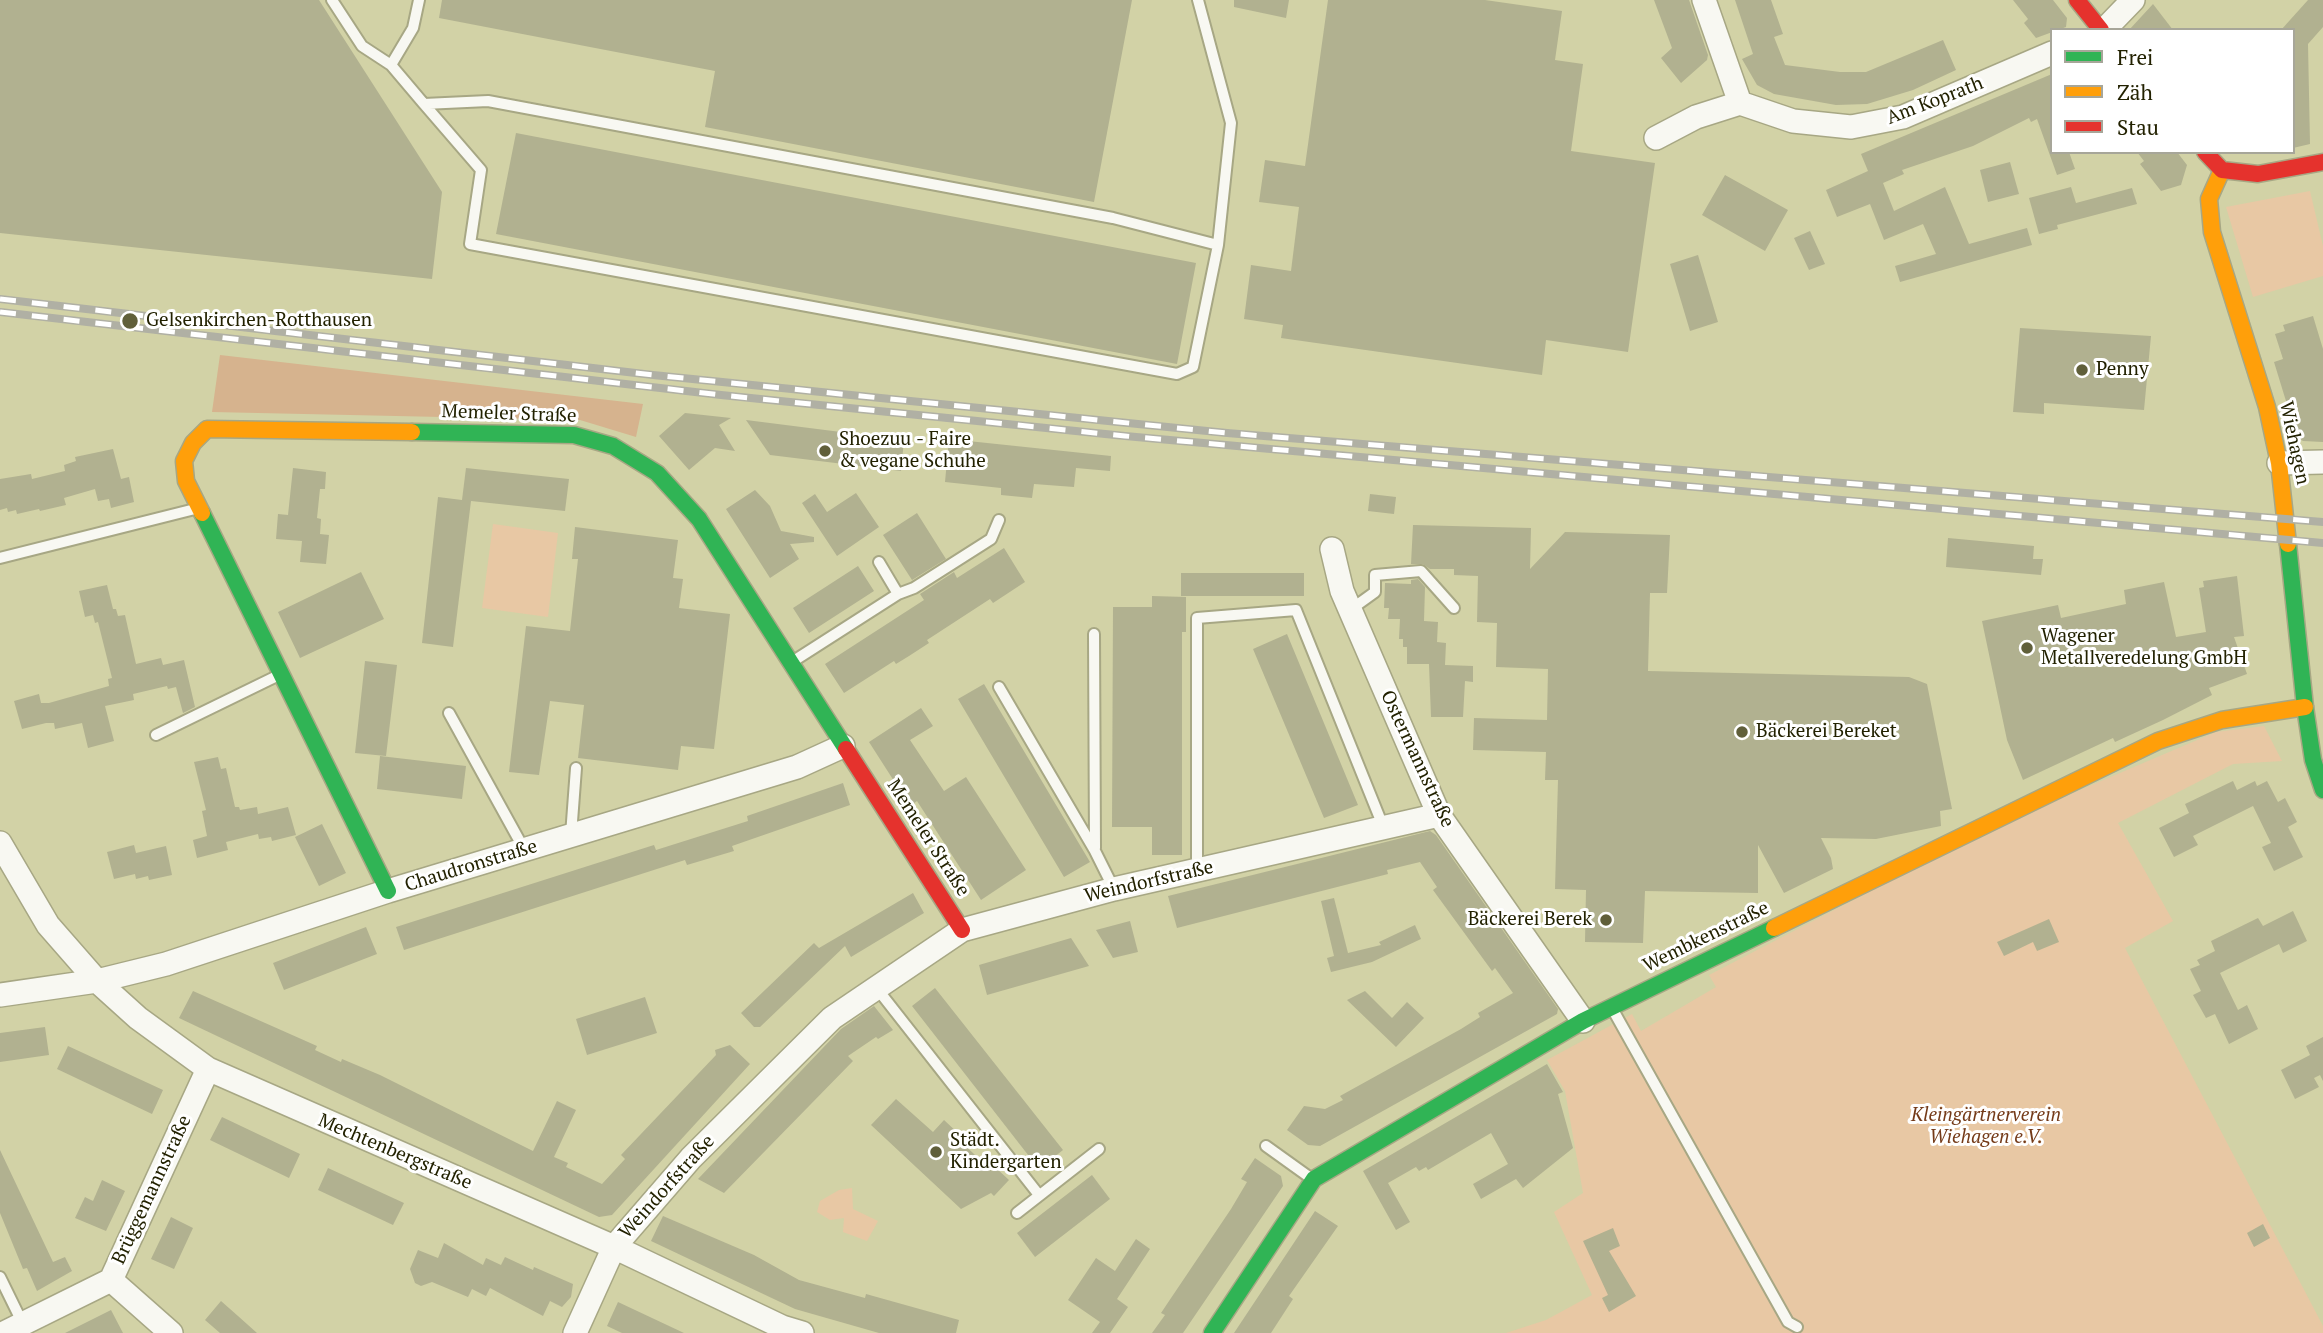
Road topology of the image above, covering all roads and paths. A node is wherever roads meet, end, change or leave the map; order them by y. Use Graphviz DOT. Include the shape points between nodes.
graph roads {
  1 [pos="332,0"];
  2 [pos="418,0"];
  3 [pos="1198,0"];
  4 [pos="1704,0"];
  5 [pos="2077,0"];
  6 [pos="2133,0"];
  7 [pos="2100,28"];
  8 [pos="2104,28"];
  9 [pos="2050,54"];
  10 [pos="391,65"];
  11 [pos="1740,103"];
  12 [pos="424,104"];
  13 [pos="1656,138"];
  14 [pos="2207,154"];
  15 [pos="2323,162"];
  16 [pos="2222,170"];
  17 [pos="1218,245"];
  18 [pos="2323,462"];
  19 [pos="2279,463"];
  20 [pos="198,508"];
  21 [pos="999,520"];
  22 [pos="1332,549"];
  23 [pos="0,558"];
  24 [pos="879,562"];
  25 [pos="898,594"];
  26 [pos="1454,608"];
  27 [pos="1350,610"];
  28 [pos="1094,634"];
  29 [pos="792,662"];
  30 [pos="279,675"];
  31 [pos="999,687"];
  32 [pos="2305,707"];
  33 [pos="449,713"];
  34 [pos="2316,734"];
  35 [pos="156,735"];
  36 [pos="843,746"];
  37 [pos="576,768"];
  38 [pos="2323,790"];
  39 [pos="1439,815"];
  40 [pos="1383,826"];
  41 [pos="571,835"];
  42 [pos="0,843"];
  43 [pos="524,849"];
  44 [pos="1095,851"];
  45 [pos="1197,871"];
  46 [pos="1114,890"];
  47 [pos="388,891"];
  48 [pos="962,930"];
  49 [pos="97,981"];
  50 [pos="875,986"];
  51 [pos="0,995"];
  52 [pos="1612,1007"];
  53 [pos="1583,1021"];
  54 [pos="208,1069"];
  55 [pos="1266,1146"];
  56 [pos="1099,1149"];
  57 [pos="1314,1179"];
  58 [pos="1039,1195"];
  59 [pos="1017,1213"];
  60 [pos="614,1247"];
  61 [pos="0,1277"];
  62 [pos="111,1280"];
  63 [pos="1797,1327"];
  64 [pos="14,1329"];
  65 [pos="171,1333"];
  66 [pos="575,1333"];
  67 [pos="802,1333"];
  68 [pos="1212,1333"];
  1 -- 10 [label="lane" via="362,46"];
  2 -- 10 [label="lane" via="413,28"];
  3 -- 17 [label="lane" via="1231,123"];
  4 -- 11 [label="street"];
  5 -- 7 [label="street"];
  6 -- 8 [label="street"];
  9 -- 11 [label="street, Am Koprath" via="1903,117 1851,127 1793,121"];
  10 -- 12 [label="lane"];
  11 -- 13 [label="street" via="1696,117"];
  12 -- 17 [label="lane" via="488,101 1113,218"];
  12 -- 17 [label="lane" via="481,170 470,244 1177,374 1193,367"];
  14 -- 16 [label="street"];
  15 -- 16 [label="street" via="2258,174"];
  16 -- 19 [label="street, Wiehagen" via="2209,199 2212,232 2267,407"];
  18 -- 19 [label="street"];
  19 -- 32 [label="street, Wiehagen"];
  20 -- 23 [label="lane"];
  20 -- 29 [label="street, Memeler Straße" via="184,461 207,429 574,435 613,446 657,473 699,520"];
  20 -- 30 [label="street, Memeler Straße"];
  21 -- 25 [label="lane" via="991,539"];
  22 -- 27 [label="street, Ostermannstraße"];
  24 -- 25 [label="lane"];
  25 -- 29 [label="lane"];
  26 -- 27 [label="lane" via="1420,571 1375,575 1375,592"];
  27 -- 39 [label="street, Ostermannstraße"];
  28 -- 44 [label="lane"];
  29 -- 36 [label="street, Memeler Straße"];
  30 -- 35 [label="lane"];
  30 -- 47 [label="street, Memeler Straße"];
  31 -- 44 [label="lane"];
  32 -- 34 [label="street, Wiehagen"];
  32 -- 52 [label="street, Wembkenstraße" via="2222,720 2158,741"];
  33 -- 43 [label="lane"];
  34 -- 38 [label="street, Wiehagen" via="2313,760"];
  36 -- 41 [label="street, Chaudronstraße" via="797,767"];
  36 -- 48 [label="street, Memeler Straße"];
  37 -- 41 [label="lane"];
  39 -- 40 [label="street, Weindorfstraße"];
  39 -- 53 [label="street, Ostermannstraße"];
  40 -- 45 [label="street, Weindorfstraße"];
  40 -- 45 [label="lane" via="1296,610 1198,618"];
  41 -- 43 [label="street, Chaudronstraße"];
  42 -- 49 [label="street, Mechtenbergstraße" via="48,925"];
  43 -- 47 [label="street, Chaudronstraße"];
  44 -- 46 [label="lane"];
  45 -- 46 [label="street, Weindorfstraße"];
  46 -- 48 [label="street, Weindorfstraße"];
  47 -- 49 [label="street, Chaudronstraße" via="166,964"];
  48 -- 50 [label="street, Weindorfstraße"];
  49 -- 51 [label="street"];
  49 -- 54 [label="street, Mechtenbergstraße" via="138,1018"];
  50 -- 58 [label="lane"];
  50 -- 60 [label="street, Weindorfstraße" via="832,1018 779,1068 691,1158"];
  52 -- 53 [label="street, Wembkenstraße"];
  52 -- 63 [label="lane" via="1788,1322"];
  53 -- 57 [label="street, Wembkenstraße"];
  54 -- 60 [label="street, Mechtenbergstraße"];
  54 -- 62 [label="street, Brüggemannstraße"];
  55 -- 57 [label="lane"];
  56 -- 58 [label="lane"];
  57 -- 68 [label="street, Wembkenstraße"];
  58 -- 59 [label="lane"];
  60 -- 66 [label="street, Weindorfstraße"];
  60 -- 67 [label="street, Mechtenbergstraße"];
  61 -- 64 [label="lane"];
  62 -- 64 [label="street, Brüggemannstraße"];
  62 -- 65 [label="street"];
}
